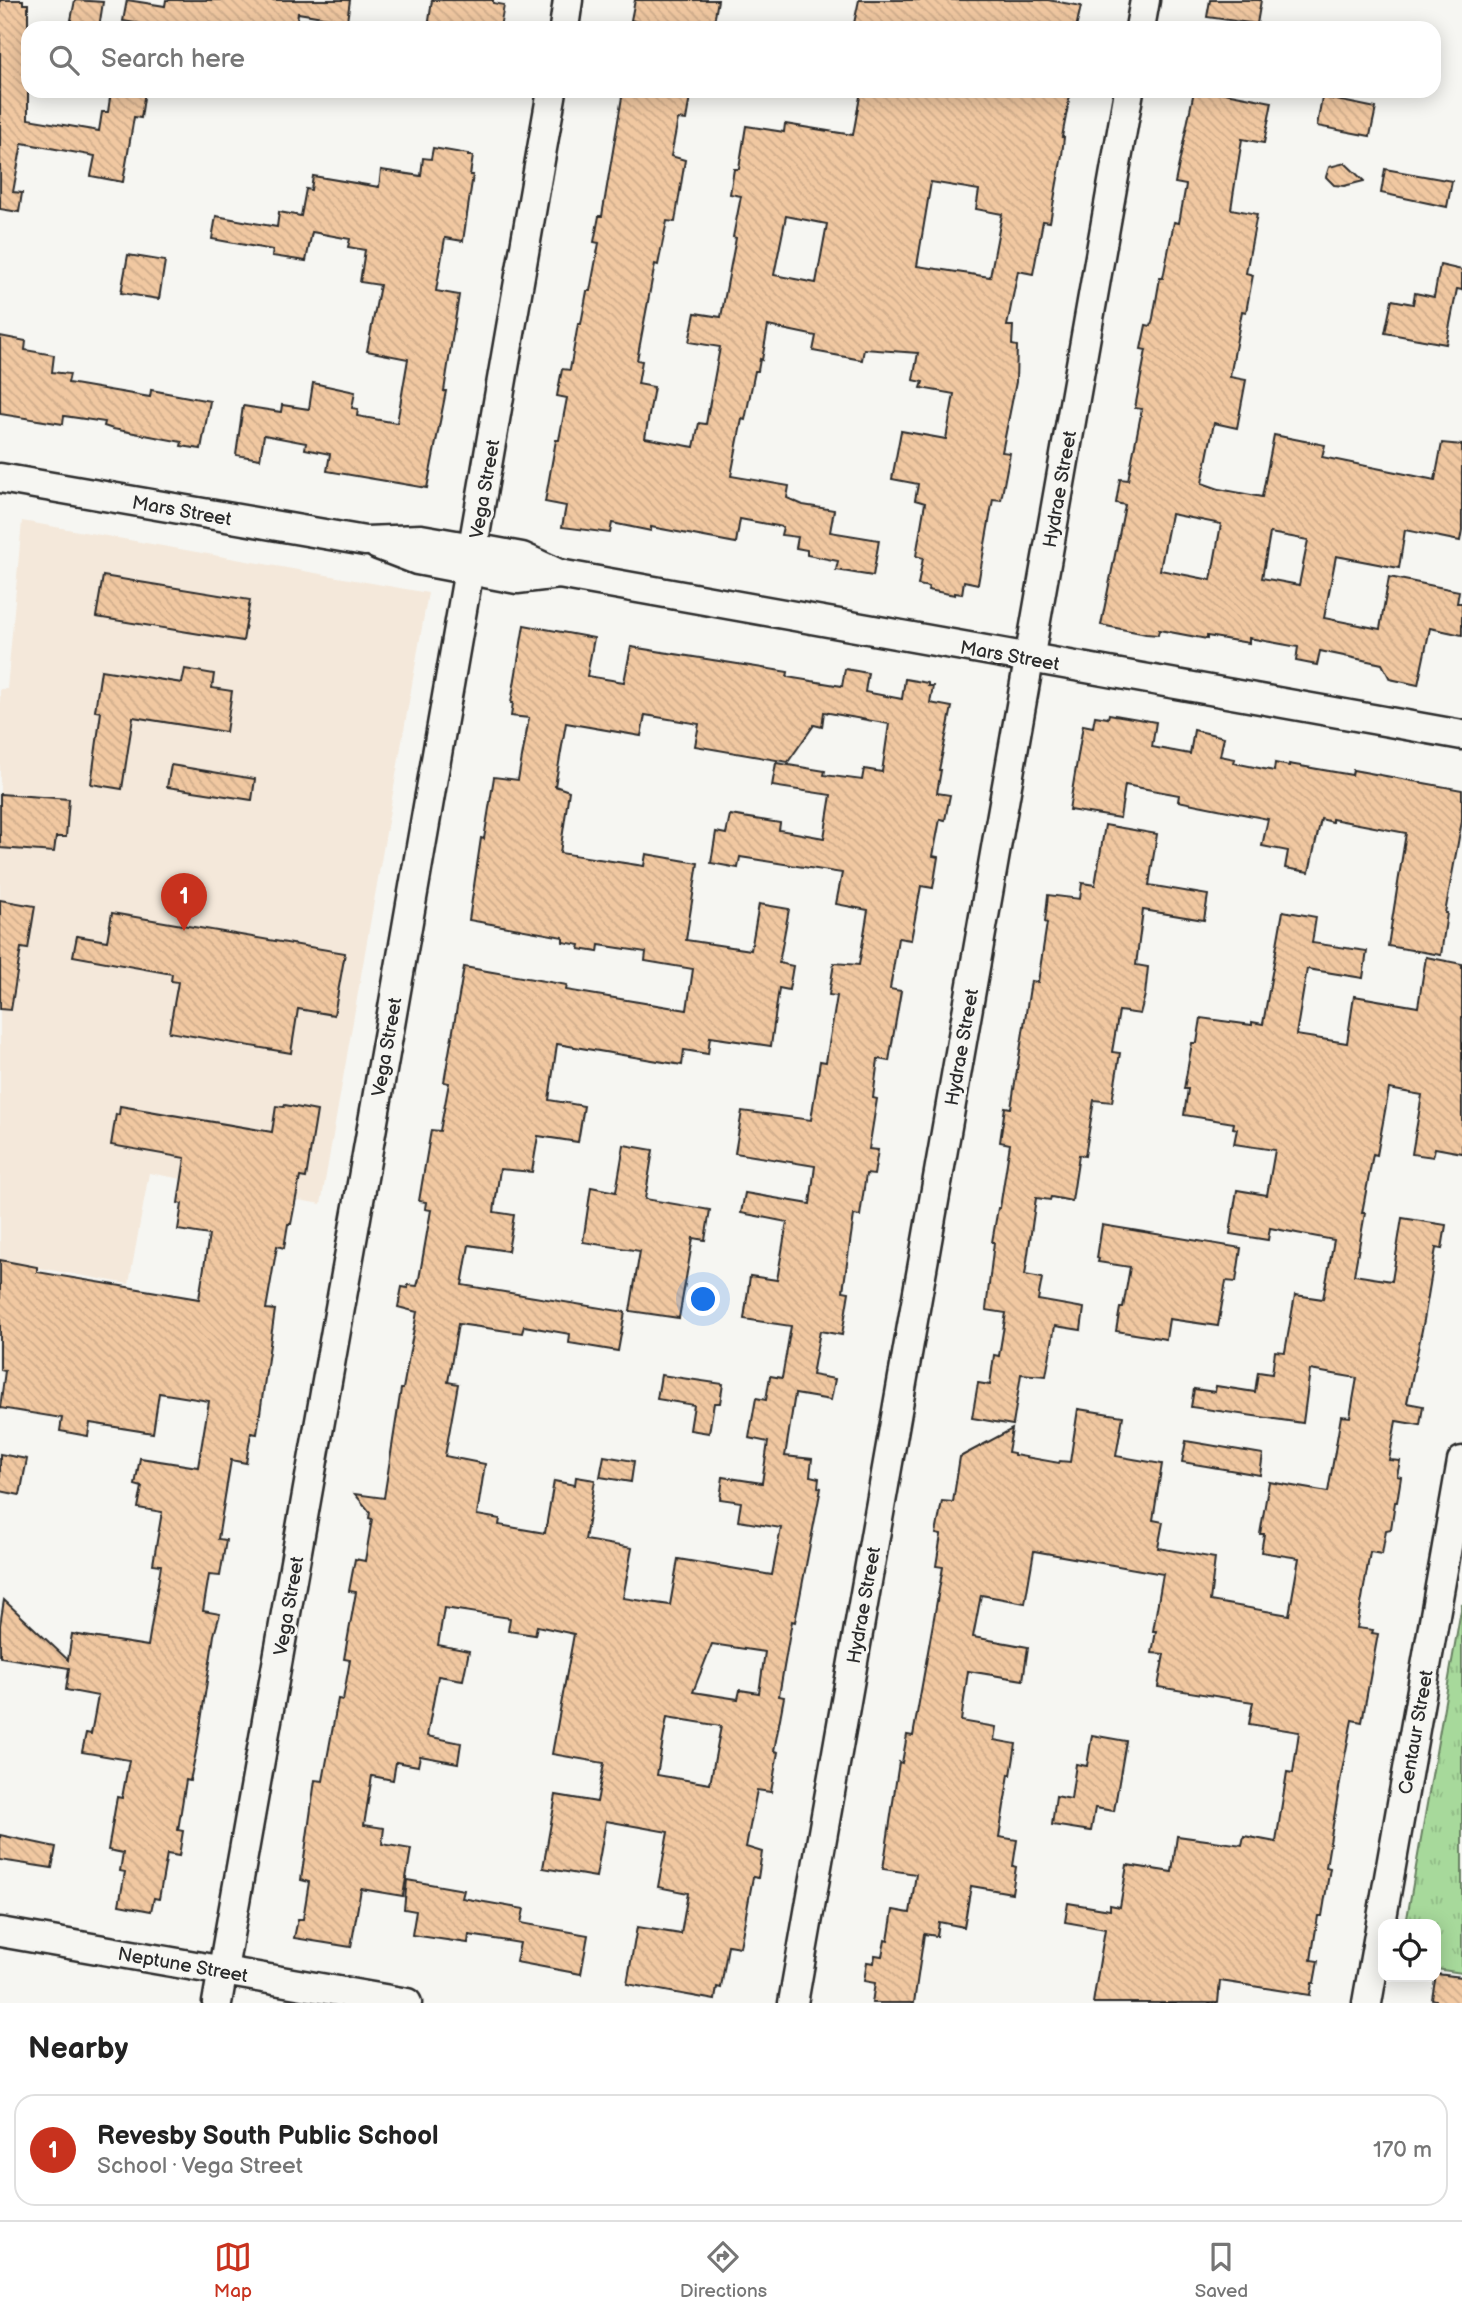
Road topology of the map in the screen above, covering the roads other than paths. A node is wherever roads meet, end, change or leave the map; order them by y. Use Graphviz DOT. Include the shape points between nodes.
graph roads {
  1 [pos="568,0"];
  2 [pos="1145,0"];
  3 [pos="565,21"];
  4 [pos="1141,21"];
  5 [pos="551,98"];
  6 [pos="1128,98"];
  7 [pos="0,478"];
  8 [pos="472,559"];
  9 [pos="1029,659"];
  10 [pos="1462,735"];
  11 [pos="1462,1461"];
  12 [pos="0,1932"];
  13 [pos="223,1971"];
  14 [pos="217,2003"];
  15 [pos="407,2003"];
  16 [pos="793,2003"];
  17 [pos="1367,2003"];
  1 -- 3 [label="street"];
  2 -- 4 [label="street"];
  5 -- 8 [label="street, Vega Street"];
  6 -- 9 [label="street, Hydrae Street"];
  7 -- 8 [label="street, Mars Street" via="365,541 421,539"];
  8 -- 9 [label="street, Mars Street" via="522,557 559,574"];
  8 -- 13 [label="street, Vega Street"];
  9 -- 10 [label="street, Mars Street"];
  9 -- 16 [label="street, Hydrae Street"];
  11 -- 17 [label="street, Centaur Street"];
  12 -- 13 [label="street, Neptune Street"];
  13 -- 14 [label="street, Vega Street"];
  13 -- 15 [label="street, Neptune Street"];
}
